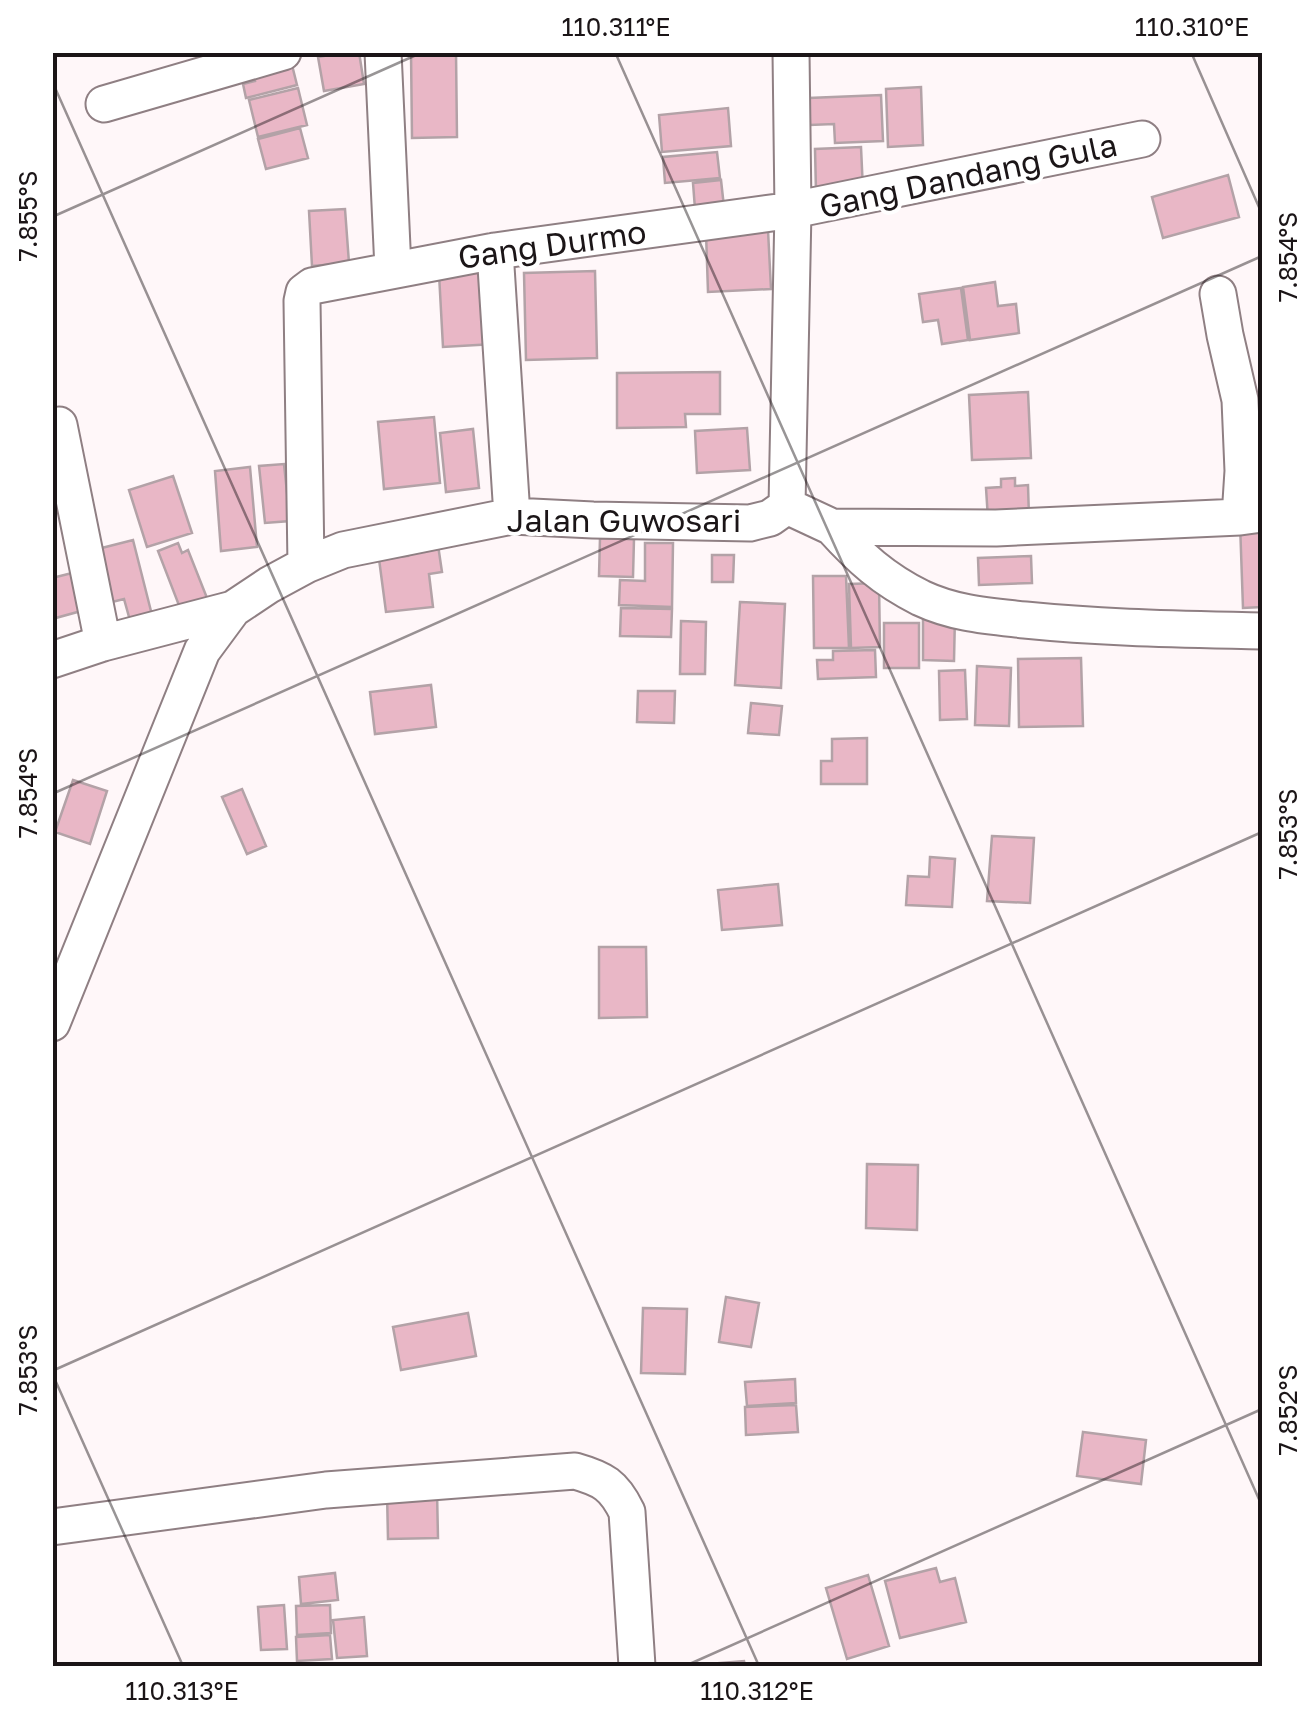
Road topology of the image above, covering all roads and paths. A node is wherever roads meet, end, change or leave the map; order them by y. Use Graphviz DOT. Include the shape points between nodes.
graph roads {
  1 [pos="283,52"];
  2 [pos="383,52"];
  3 [pos="792,52"];
  4 [pos="104,104"];
  5 [pos="1142,139"];
  6 [pos="793,210"];
  7 [pos="495,251"];
  8 [pos="393,269"];
  9 [pos="1218,294"];
  10 [pos="59,425"];
  11 [pos="788,506"];
  12 [pos="512,516"];
  13 [pos="1251,516"];
  14 [pos="832,528"];
  15 [pos="306,565"];
  16 [pos="233,609"];
  17 [pos="1262,630"];
  18 [pos="102,643"];
  19 [pos="52,660"];
  20 [pos="52,1022"];
  21 [pos="52,1527"];
  22 [pos="636,1666"];
  1 -- 4 [label="street"];
  2 -- 8 [label="street"];
  3 -- 6 [label="street, Jalan Guwosari"];
  5 -- 6 [label="street, Gang Dandang Gula"];
  6 -- 7 [label="street, Gang Durmo"];
  6 -- 11 [label="street, Jalan Guwosari"];
  7 -- 8 [label="street, Gang Durmo"];
  7 -- 12 [label="street"];
  8 -- 15 [label="street, Gang Durmo" via="304,292"];
  9 -- 13 [label="street" via="1240,400"];
  10 -- 18 [label="street"];
  11 -- 12 [label="street, Jalan Guwosari" via="750,522"];
  11 -- 14 [label="street"];
  12 -- 15 [label="street, Jalan Guwosari" via="343,550"];
  13 -- 14 [label="street"];
  14 -- 17 [label="street" via="892,581 961,613 1081,626"];
  15 -- 16 [label="street, Jalan Guwosari"];
  16 -- 18 [label="street"];
  16 -- 20 [label="street, Jalan Guwosari" via="202,650"];
  18 -- 19 [label="street"];
  21 -- 22 [label="street" via="326,1490 575,1471 618,1492 627,1512"];
}
